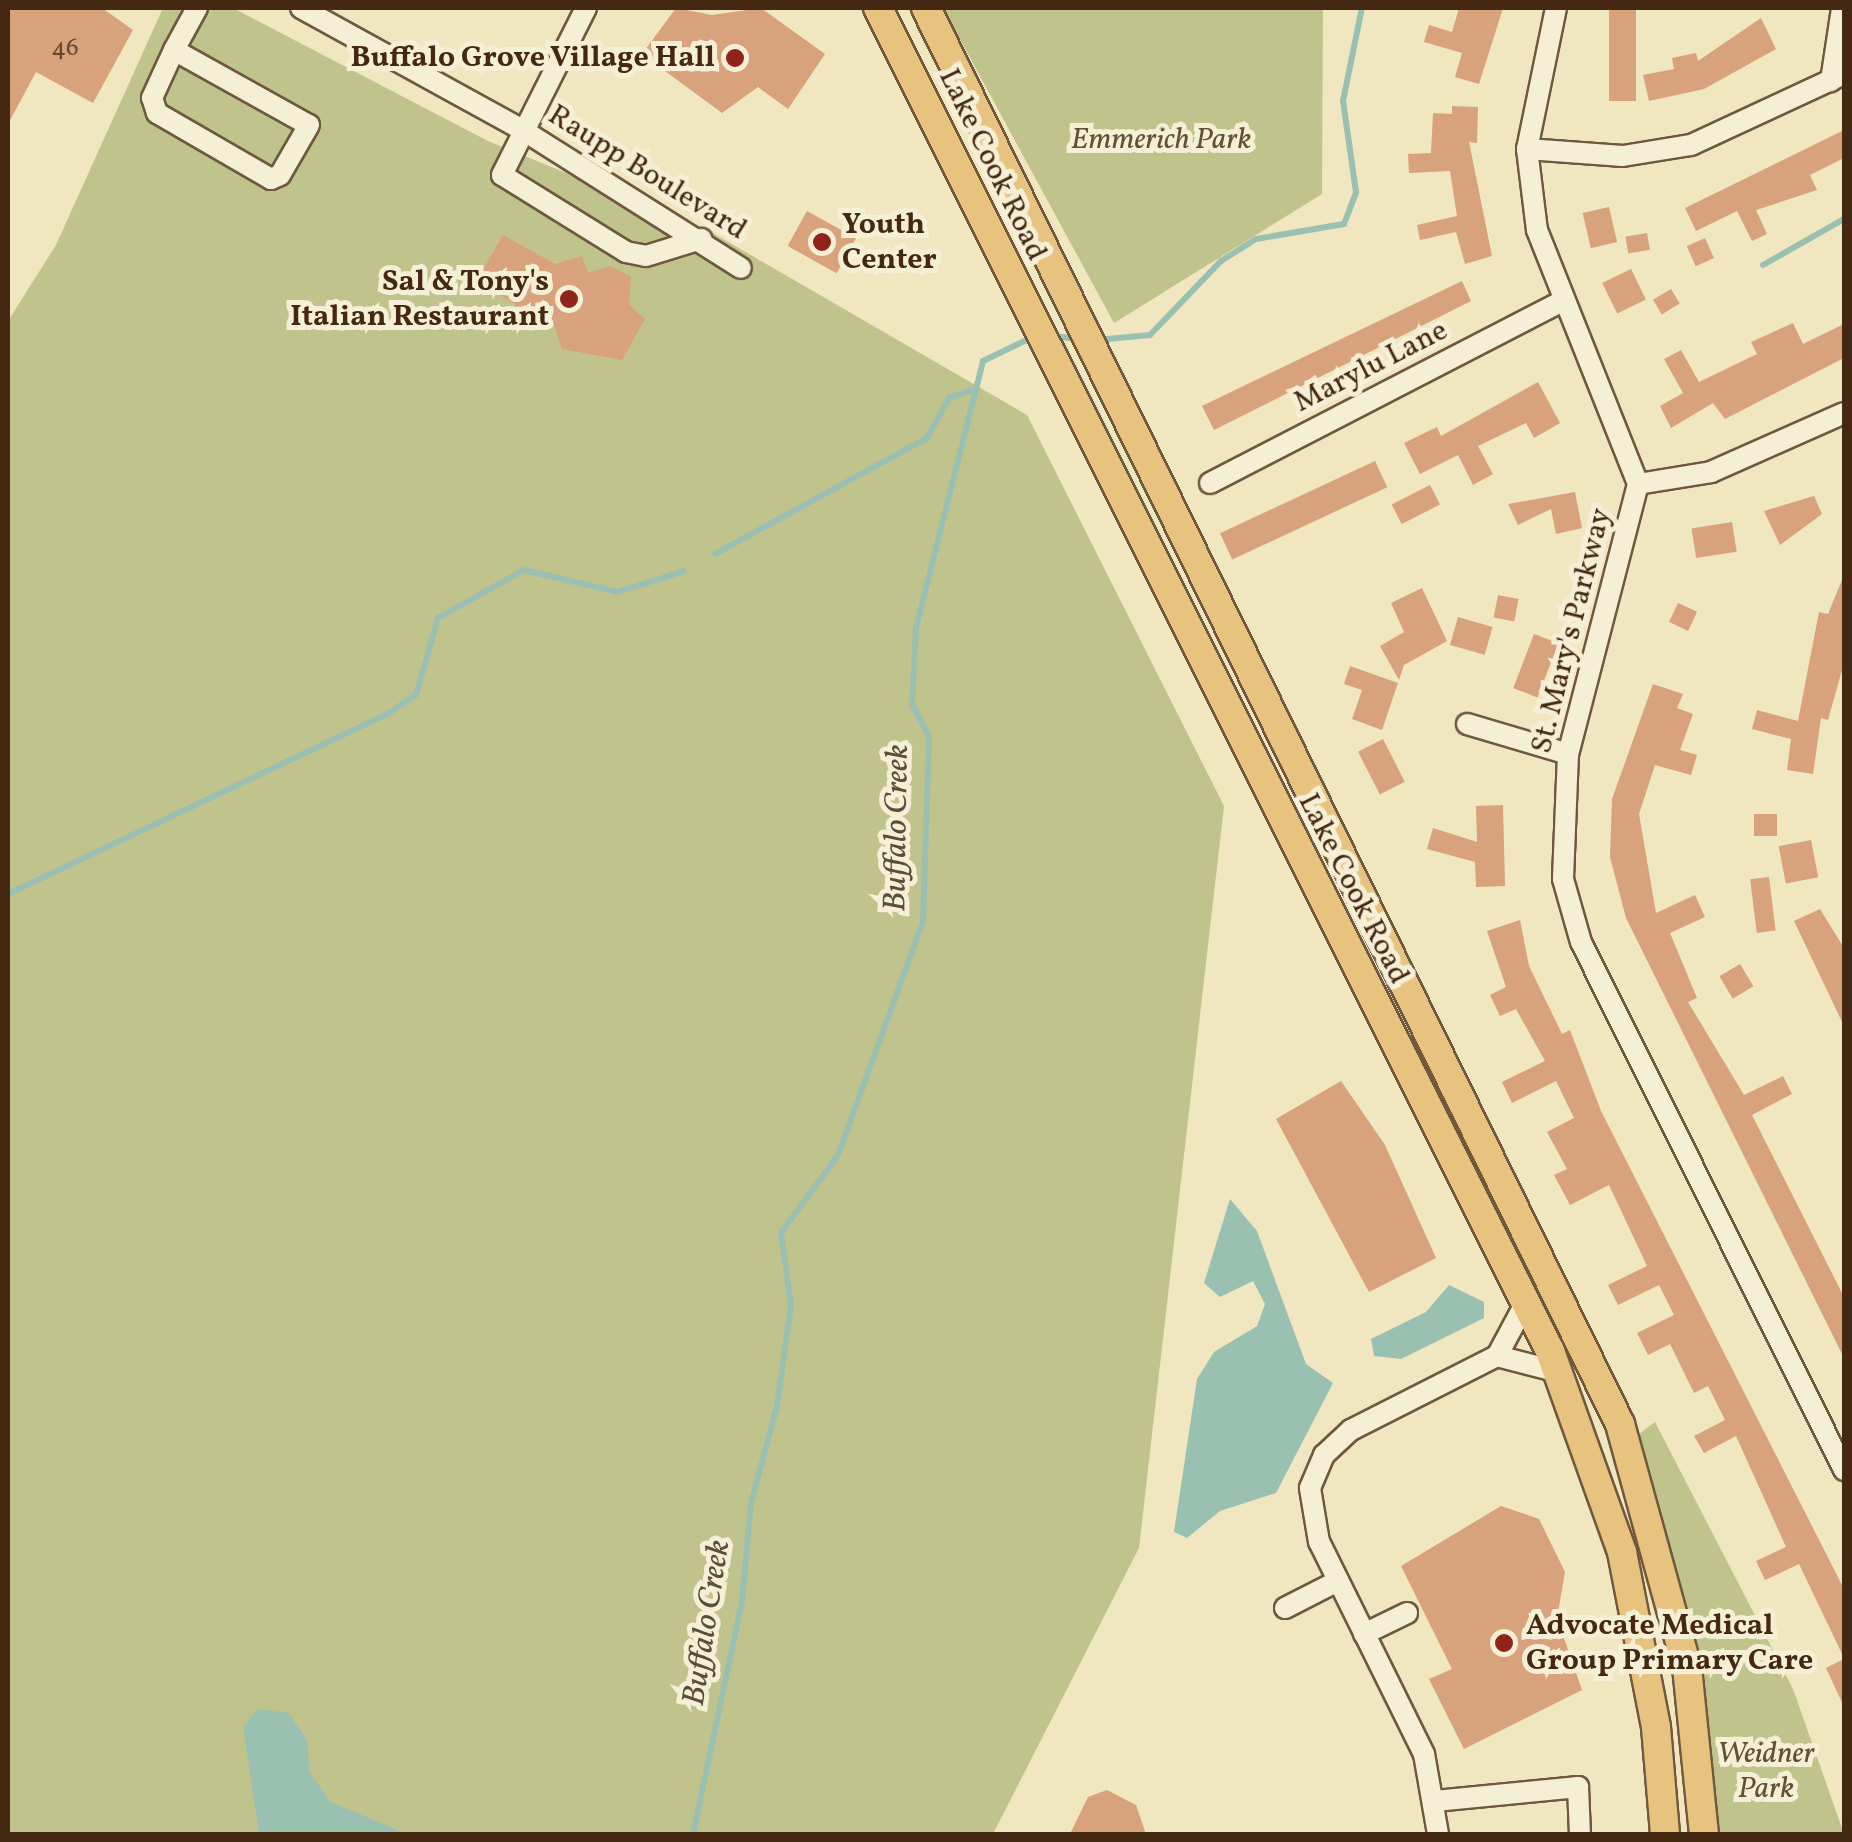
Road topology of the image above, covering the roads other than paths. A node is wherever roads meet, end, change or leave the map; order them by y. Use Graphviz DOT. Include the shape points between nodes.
graph roads {
  1 [pos="196,8"];
  2 [pos="301,8"];
  3 [pos="586,8"];
  4 [pos="878,8"];
  5 [pos="926,8"];
  6 [pos="1556,8"];
  7 [pos="1842,8"];
  8 [pos="174,50"];
  9 [pos="1838,77"];
  10 [pos="521,129"];
  11 [pos="1528,149"];
  12 [pos="701,239"];
  13 [pos="741,268"];
  14 [pos="1559,303"];
  15 [pos="1844,412"];
  16 [pos="1210,484"];
  17 [pos="1638,484"];
  18 [pos="1467,724"];
  19 [pos="1568,754"];
  20 [pos="1526,1302"];
  21 [pos="1497,1356"];
  22 [pos="1558,1372"];
  23 [pos="1844,1470"];
  24 [pos="1338,1581"];
  25 [pos="1285,1608"];
  26 [pos="1407,1613"];
  27 [pos="1364,1634"];
  28 [pos="1435,1801"];
  29 [pos="1438,1834"];
  30 [pos="1580,1834"];
  31 [pos="1664,1834"];
  32 [pos="1704,1834"];
  1 -- 8 [label="street"];
  2 -- 10 [label="street, Raupp Boulevard"];
  3 -- 10 [label="street, Raupp Boulevard"];
  4 -- 20 [label="main road, Lake Cook Road"];
  5 -- 32 [label="main road, Lake Cook Road" via="1620,1424 1687,1667"];
  6 -- 11 [label="street, St. Mary's Parkway"];
  7 -- 9 [label="street"];
  8 -- 8 [label="street" via="309,125 280,174 271,179 157,113 152,98"];
  9 -- 11 [label="street" via="1691,145 1622,156"];
  10 -- 12 [label="street, Raupp Boulevard"];
  10 -- 12 [label="street" via="502,175 626,252 646,256"];
  11 -- 14 [label="street, St. Mary's Parkway"];
  12 -- 13 [label="street, Raupp Boulevard"];
  14 -- 16 [label="street, Marylu Lane"];
  14 -- 17 [label="street, St. Mary's Parkway" via="1610,400"];
  15 -- 17 [label="street" via="1711,472"];
  17 -- 19 [label="street, St. Mary's Parkway"];
  18 -- 19 [label="street"];
  19 -- 23 [label="street, St. Mary's Parkway" via="1563,879 1581,942"];
  20 -- 21 [label="street"];
  20 -- 22 [label="main road, Lake Cook Road"];
  21 -- 22 [label="street"];
  21 -- 24 [label="street" via="1351,1430 1324,1455 1309,1508"];
  22 -- 31 [label="main road, Lake Cook Road" via="1641,1632"];
  24 -- 25 [label="street"];
  24 -- 27 [label="street"];
  26 -- 27 [label="street"];
  27 -- 28 [label="street" via="1424,1754"];
  28 -- 29 [label="street"];
  28 -- 30 [label="street" via="1578,1787"];
}
